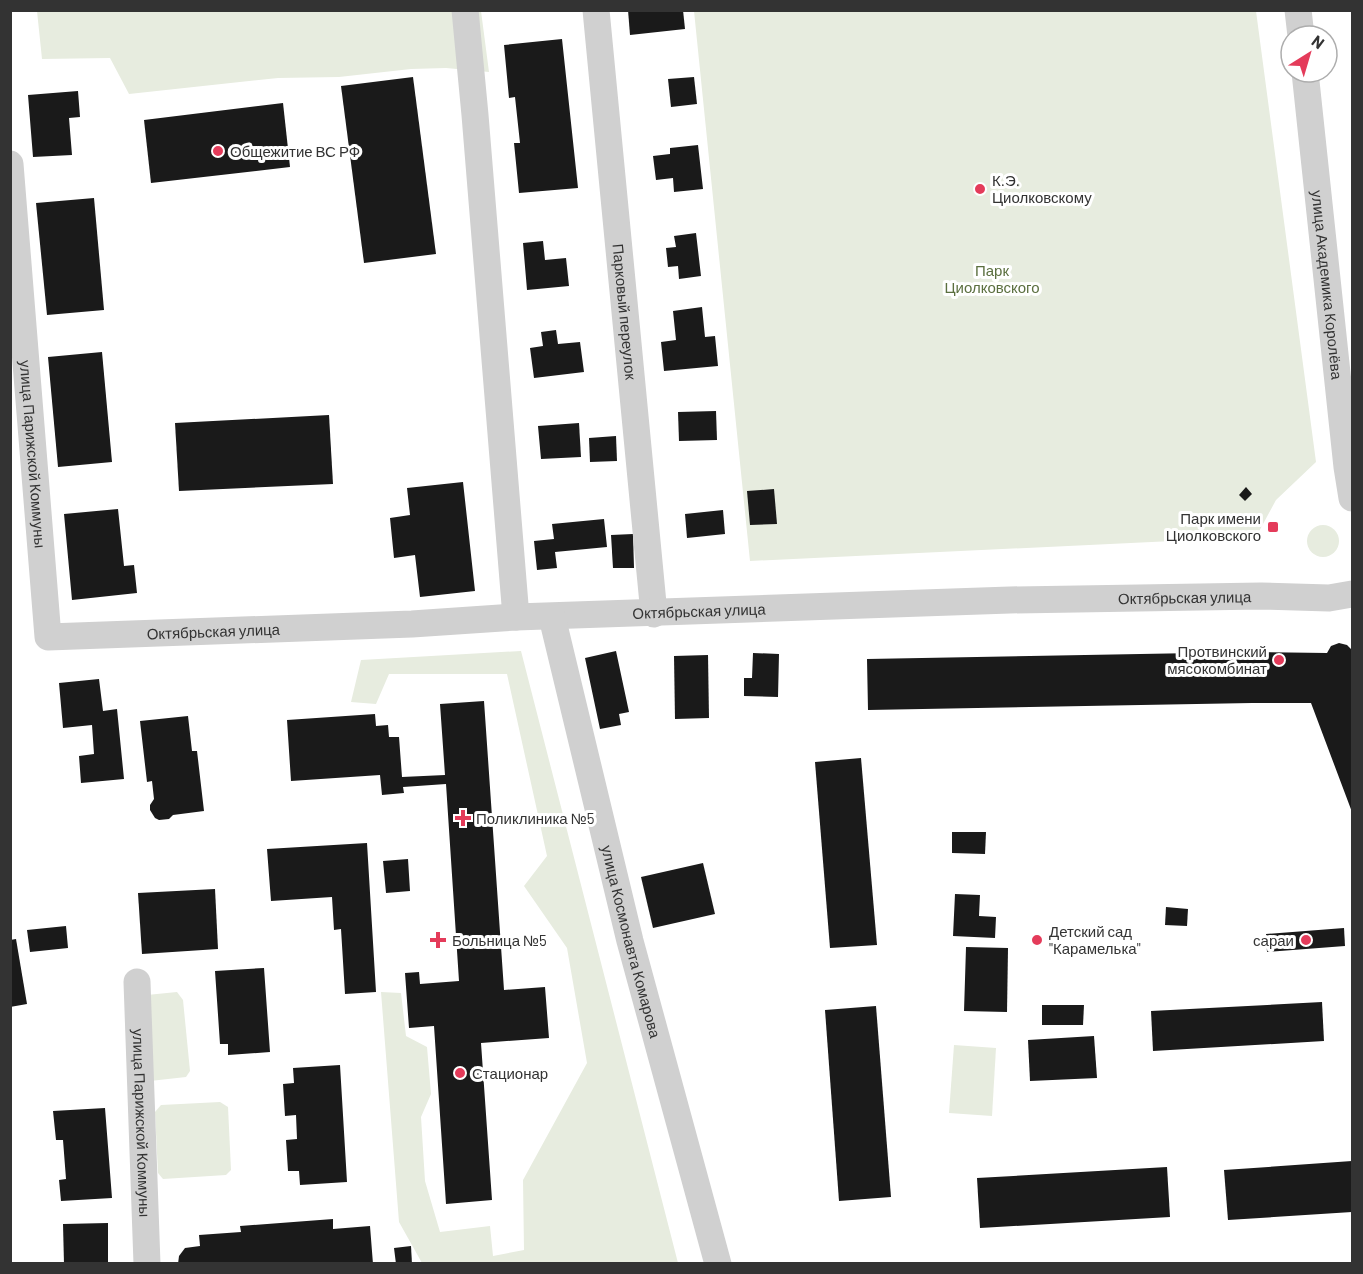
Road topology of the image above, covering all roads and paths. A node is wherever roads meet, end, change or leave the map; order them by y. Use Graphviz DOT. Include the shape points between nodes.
graph roads {
  1 [pos="465,10"];
  2 [pos="596,10"];
  3 [pos="1306,84"];
  4 [pos="10,164"];
  5 [pos="1353,498"];
  6 [pos="1353,594"];
  7 [pos="654,614"];
  8 [pos="552,617"];
  9 [pos="516,618"];
  10 [pos="48,637"];
  11 [pos="137,982"];
  12 [pos="147,1263"];
  13 [pos="718,1263"];
  1 -- 9 [label="street"];
  2 -- 7 [label="street, Парковый переулок"];
  3 -- 5 [label="street, улица Академика Королёва"];
  4 -- 10 [label="street, улица Парижской Коммуны"];
  6 -- 7 [label="street, Октябрьская улица" via="1329,598 1011,600"];
  7 -- 8 [label="street, Октябрьская улица"];
  8 -- 9 [label="street, Октябрьская улица"];
  8 -- 13 [label="street, улица Космонавта Комарова" via="630,941"];
  9 -- 10 [label="street, Октябрьская улица"];
  11 -- 12 [label="street, улица Парижской Коммуны"];
}
